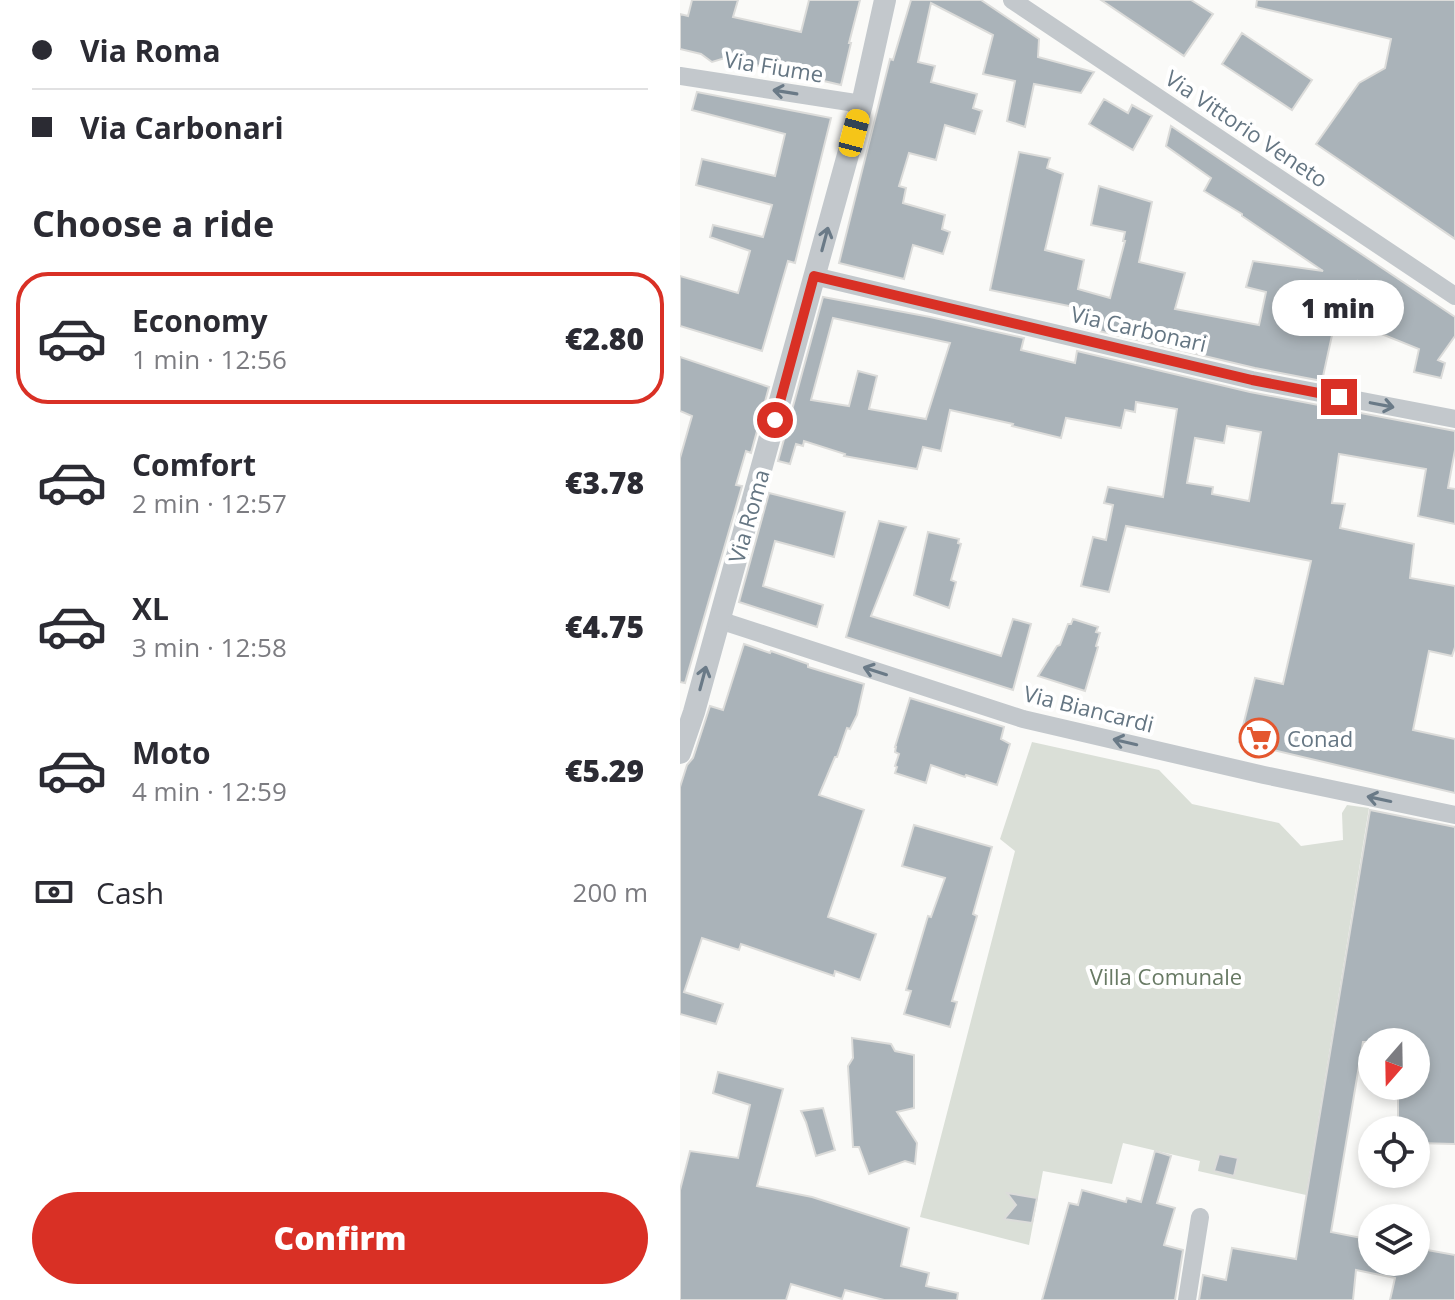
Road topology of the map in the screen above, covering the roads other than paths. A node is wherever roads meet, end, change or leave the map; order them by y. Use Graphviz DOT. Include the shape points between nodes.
graph roads {
  1 [pos="885,0"];
  2 [pos="1012,0"];
  3 [pos="680,76"];
  4 [pos="862,104"];
  5 [pos="814,276"];
  6 [pos="1455,296"];
  7 [pos="1455,419"];
  8 [pos="719,620"];
  9 [pos="687,708"];
  10 [pos="680,753"];
  11 [pos="1455,815"];
  12 [pos="1200,1217"];
  13 [pos="1187,1300"];
  1 -- 4 [label="street, Via Roma"];
  2 -- 6 [label="street, Via Vittorio Veneto"];
  4 -- 3 [label="street, Via Fiume, one-way"];
  5 -- 4 [label="street, Via Roma, one-way"];
  5 -- 7 [label="street, Via Carbonari, one-way" via="1252,380"];
  5 -- 8 [label="street, Via Roma"];
  9 -- 8 [label="street, Via Roma, one-way"];
  11 -- 8 [label="street, Via Biancardi, one-way" via="1023,719"];
  9 -- 10 [label="street, Via Roma"];
  12 -- 13 [label="street"];
}
